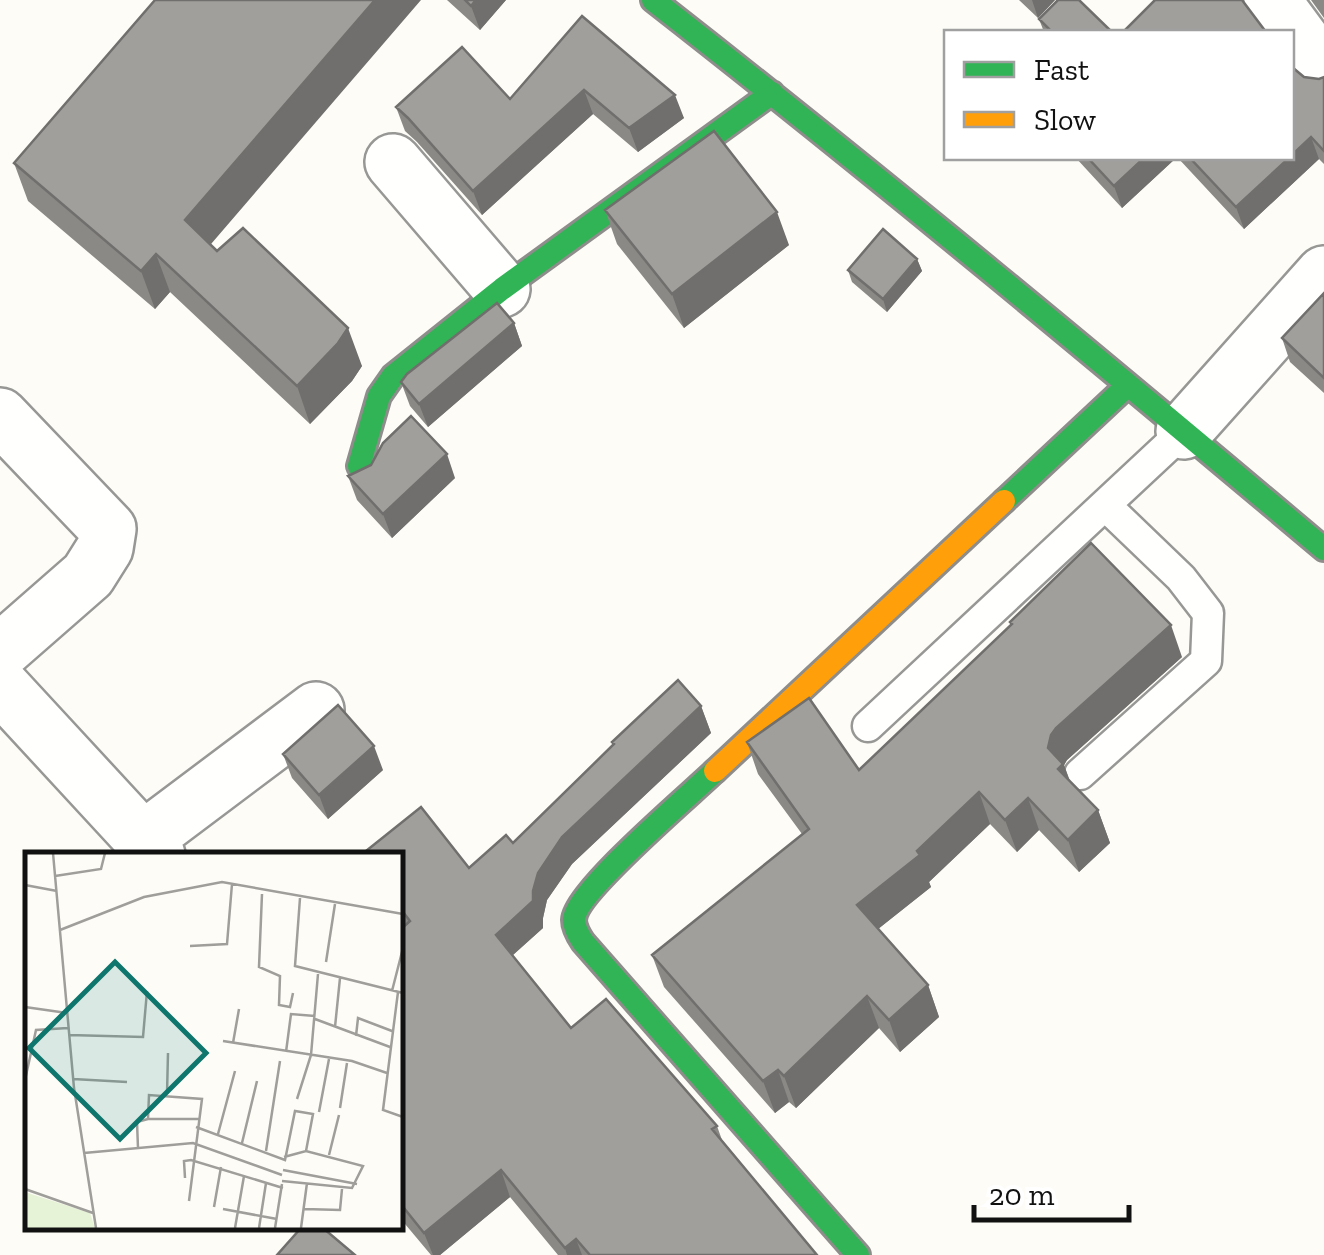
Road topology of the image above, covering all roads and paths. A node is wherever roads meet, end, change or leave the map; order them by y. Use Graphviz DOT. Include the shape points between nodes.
graph roads {
  1 [pos="653,0"];
  2 [pos="1272,0"];
  3 [pos="1324,70"];
  4 [pos="772,93"];
  5 [pos="393,162"];
  6 [pos="1324,274"];
  7 [pos="502,289"];
  8 [pos="1128,385"];
  9 [pos="0,416"];
  10 [pos="1184,431"];
  11 [pos="359,466"];
  12 [pos="1105,505"];
  13 [pos="1316,529"];
  14 [pos="0,652"];
  15 [pos="0,686"];
  16 [pos="316,710"];
  17 [pos="868,726"];
  18 [pos="1080,774"];
  19 [pos="150,848"];
  20 [pos="858,1255"];
  1 -- 4 [label="main road"];
  2 -- 3 [label="street"];
  4 -- 7 [label="main road"];
  4 -- 8 [label="main road"];
  5 -- 7 [label="street"];
  6 -- 10 [label="street"];
  7 -- 11 [label="main road" via="393,376 378,396"];
  8 -- 10 [label="main road"];
  8 -- 20 [label="main road" via="654,830 574,917 583,942"];
  9 -- 14 [label="street" via="108,529 88,575"];
  10 -- 12 [label="lane"];
  10 -- 13 [label="main road"];
  12 -- 17 [label="lane"];
  12 -- 18 [label="lane" via="1208,613 1206,661"];
  15 -- 19 [label="street"];
  16 -- 19 [label="street"];
}
